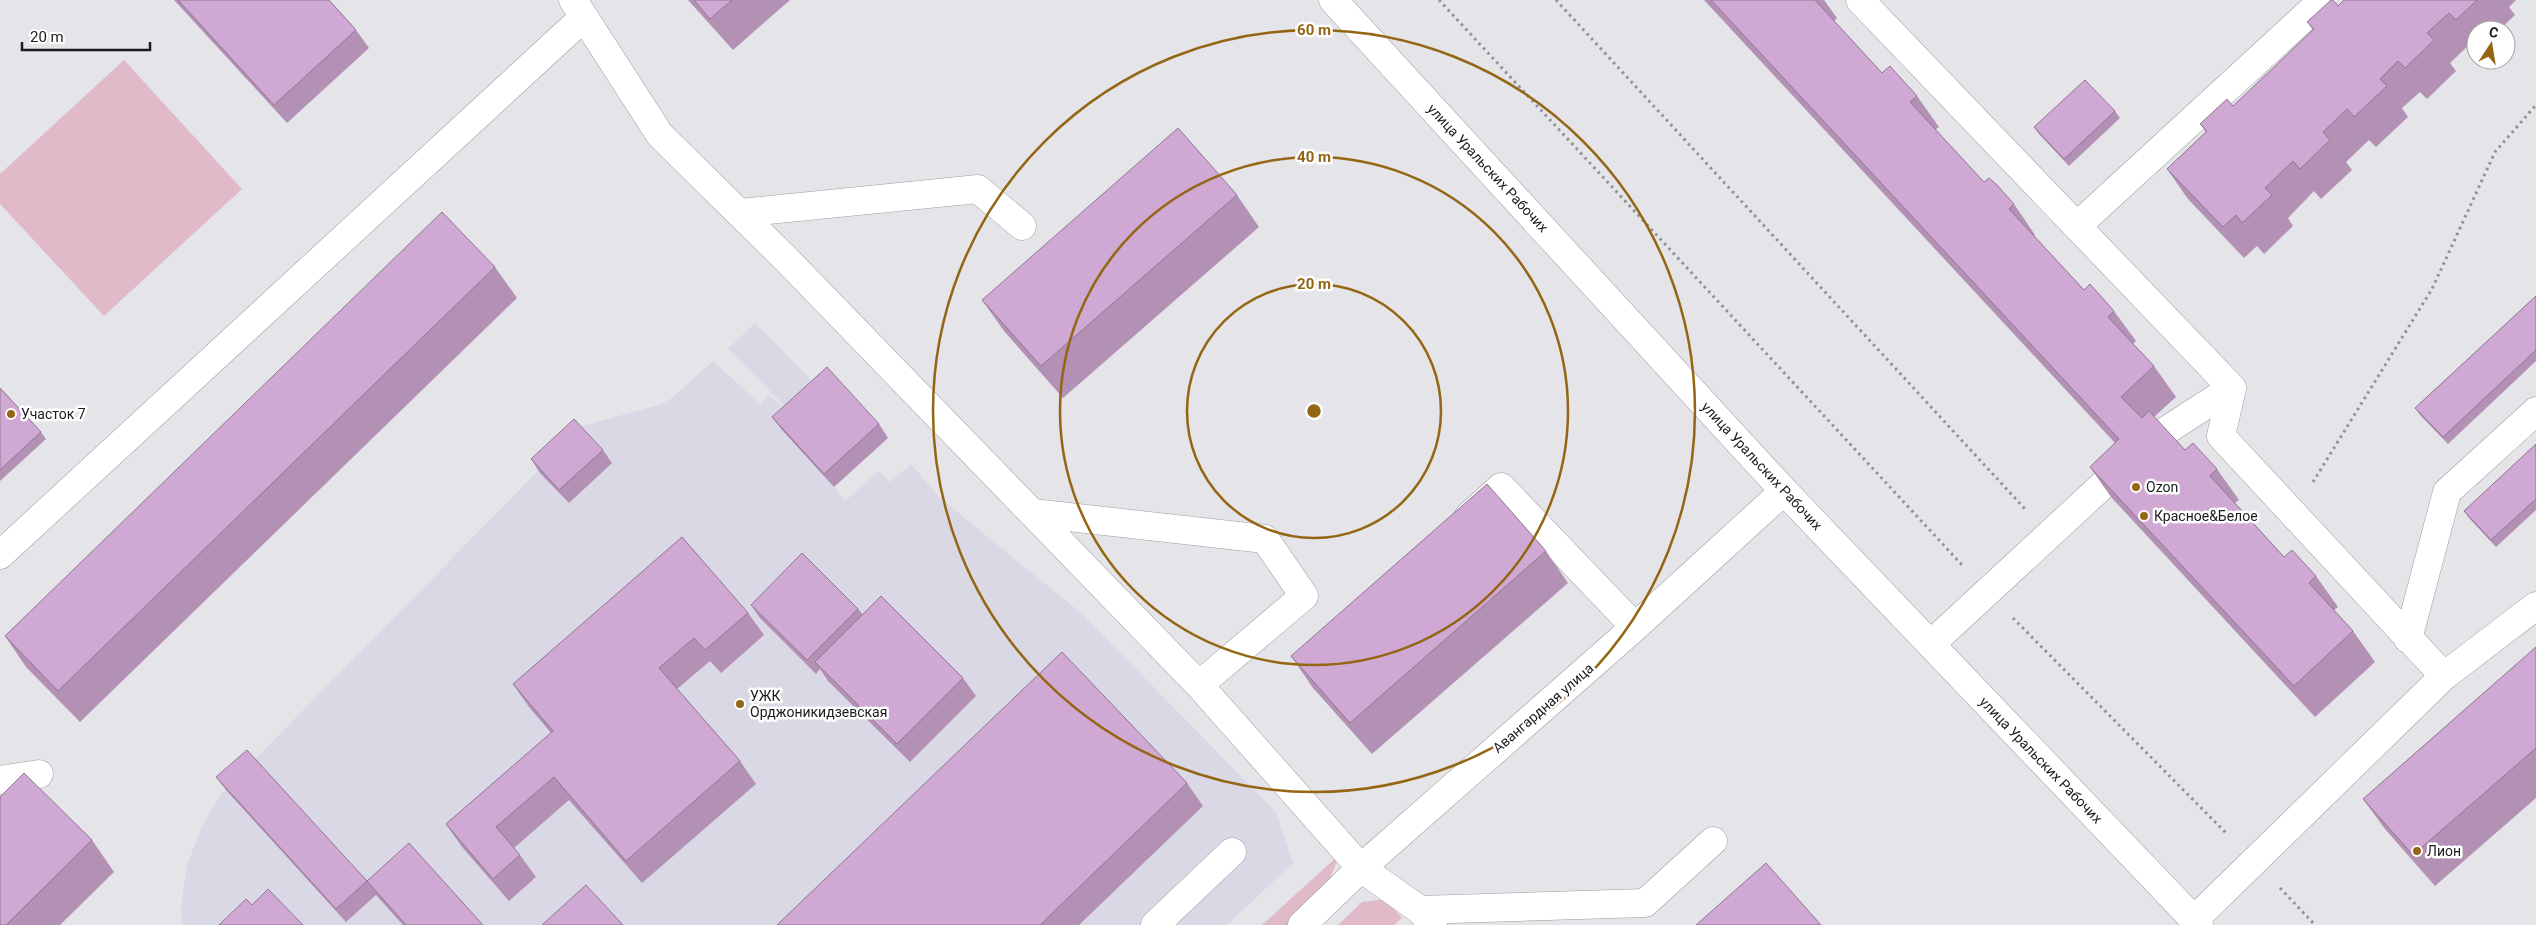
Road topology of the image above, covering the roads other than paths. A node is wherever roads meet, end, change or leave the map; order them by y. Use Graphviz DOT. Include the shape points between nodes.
graph roads {
  1 [pos="1333,0"];
  2 [pos="1860,0"];
  3 [pos="2323,0"];
  4 [pos="578,8"];
  5 [pos="740,213"];
  6 [pos="1022,226"];
  7 [pos="2077,226"];
  8 [pos="2232,388"];
  9 [pos="2536,411"];
  10 [pos="2153,439"];
  11 [pos="2130,460"];
  12 [pos="1784,491"];
  13 [pos="1033,513"];
  14 [pos="1452,532"];
  15 [pos="0,555"];
  16 [pos="2536,606"];
  17 [pos="1635,627"];
  18 [pos="2408,639"];
  19 [pos="1931,644"];
  20 [pos="2444,676"];
  21 [pos="1199,685"];
  22 [pos="39,774"];
  23 [pos="0,780"];
  24 [pos="1713,841"];
  25 [pos="1232,852"];
  26 [pos="1362,868"];
  27 [pos="1426,918"];
  28 [pos="2196,922"];
  29 [pos="1155,925"];
  30 [pos="1302,925"];
  1 -- 12 [label="street, улица Уральских Рабочих"];
  2 -- 7 [label="street"];
  3 -- 7 [label="street"];
  4 -- 5 [label="street" via="660,135"];
  4 -- 15 [label="street"];
  5 -- 6 [label="street" via="978,189"];
  5 -- 13 [label="street"];
  7 -- 8 [label="street"];
  8 -- 10 [label="street"];
  8 -- 18 [label="street" via="2221,436"];
  9 -- 18 [label="street" via="2447,492"];
  11 -- 19 [label="street"];
  12 -- 17 [label="street, Авангардная улица"];
  12 -- 19 [label="street, улица Уральских Рабочих"];
  13 -- 21 [label="street"];
  13 -- 21 [label="street" via="1265,539 1304,596"];
  14 -- 17 [label="street" via="1501,487"];
  16 -- 20 [label="street"];
  17 -- 26 [label="street, Авангардная улица"];
  18 -- 20 [label="street"];
  19 -- 28 [label="street, улица Уральских Рабочих"];
  20 -- 28 [label="street"];
  21 -- 26 [label="street"];
  22 -- 23 [label="street"];
  24 -- 27 [label="street" via="1645,903"];
  25 -- 29 [label="street"];
  26 -- 27 [label="street"];
  26 -- 30 [label="street, Авангардная улица"];
}
